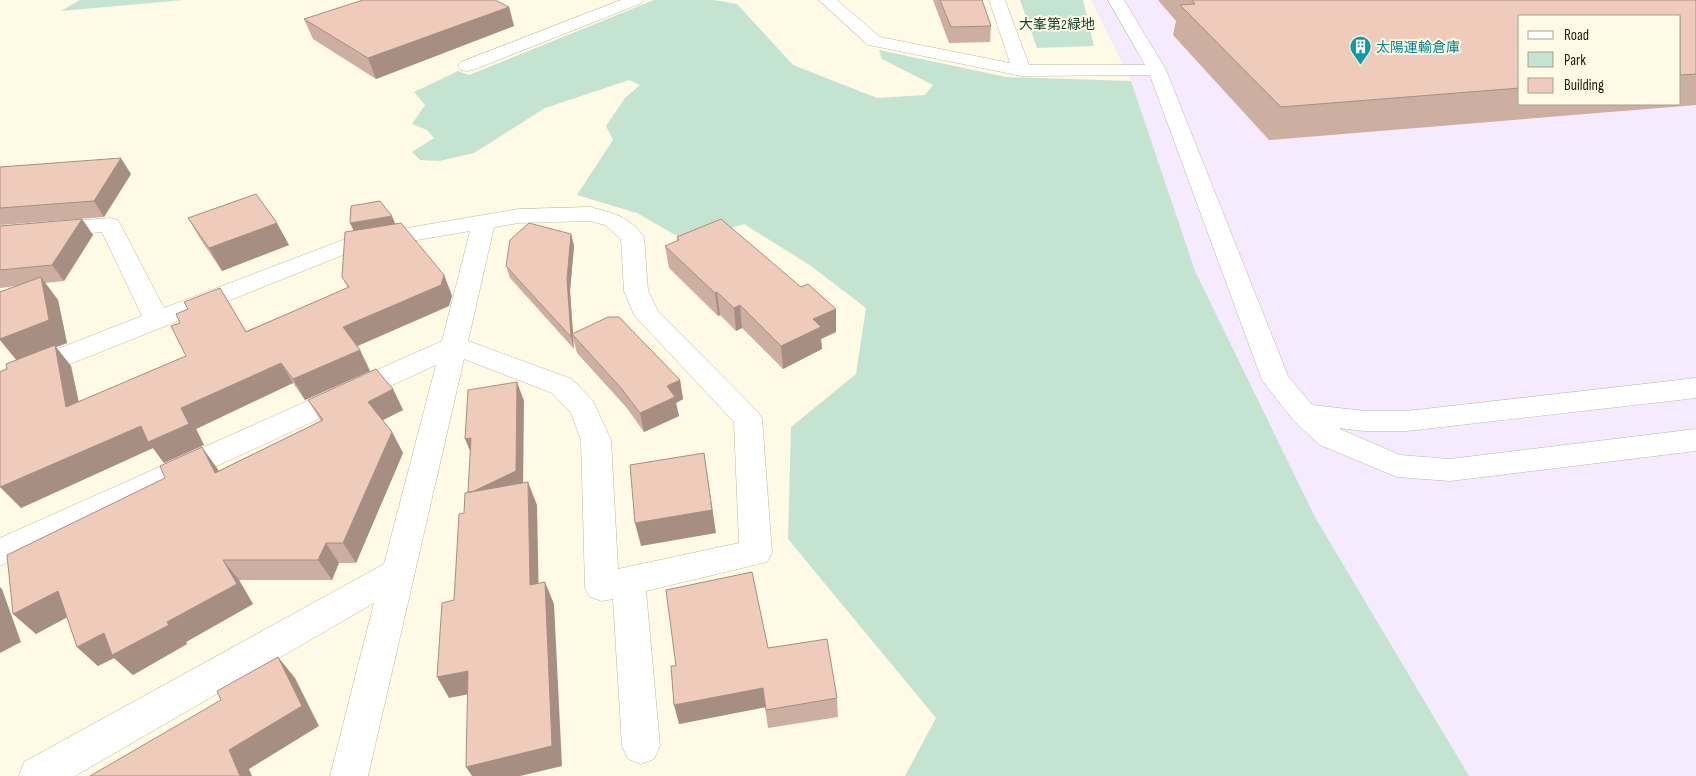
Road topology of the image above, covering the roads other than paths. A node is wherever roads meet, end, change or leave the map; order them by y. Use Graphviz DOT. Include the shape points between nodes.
graph roads {
  1 [pos="636,0"];
  2 [pos="827,0"];
  3 [pos="997,0"];
  4 [pos="1116,0"];
  5 [pos="467,66"];
  6 [pos="1157,70"];
  7 [pos="1022,71"];
  8 [pos="484,222"];
  9 [pos="0,234"];
  10 [pos="157,320"];
  11 [pos="454,346"];
  12 [pos="0,382"];
  13 [pos="1696,388"];
  14 [pos="1304,414"];
  15 [pos="1696,440"];
  16 [pos="0,553"];
  17 [pos="399,572"];
  18 [pos="628,581"];
  19 [pos="641,746"];
  20 [pos="38,776"];
  21 [pos="349,776"];
  1 -- 5 [label="street"];
  2 -- 7 [label="street" via="874,41"];
  3 -- 7 [label="street"];
  4 -- 6 [label="street"];
  6 -- 7 [label="street"];
  6 -- 14 [label="street" via="1276,380"];
  8 -- 10 [label="street" via="348,245"];
  8 -- 11 [label="street"];
  8 -- 18 [label="street" via="519,216 590,214 613,220 632,237 636,290 647,315 748,419 756,553"];
  9 -- 10 [label="street" via="110,225"];
  10 -- 12 [label="street"];
  11 -- 16 [label="street"];
  11 -- 17 [label="street"];
  11 -- 18 [label="street" via="562,386 583,408 596,440 602,587"];
  13 -- 14 [label="street" via="1407,421 1366,421"];
  14 -- 15 [label="street" via="1330,437 1398,466 1450,470"];
  17 -- 20 [label="street"];
  17 -- 21 [label="street"];
  18 -- 19 [label="street"];
}
